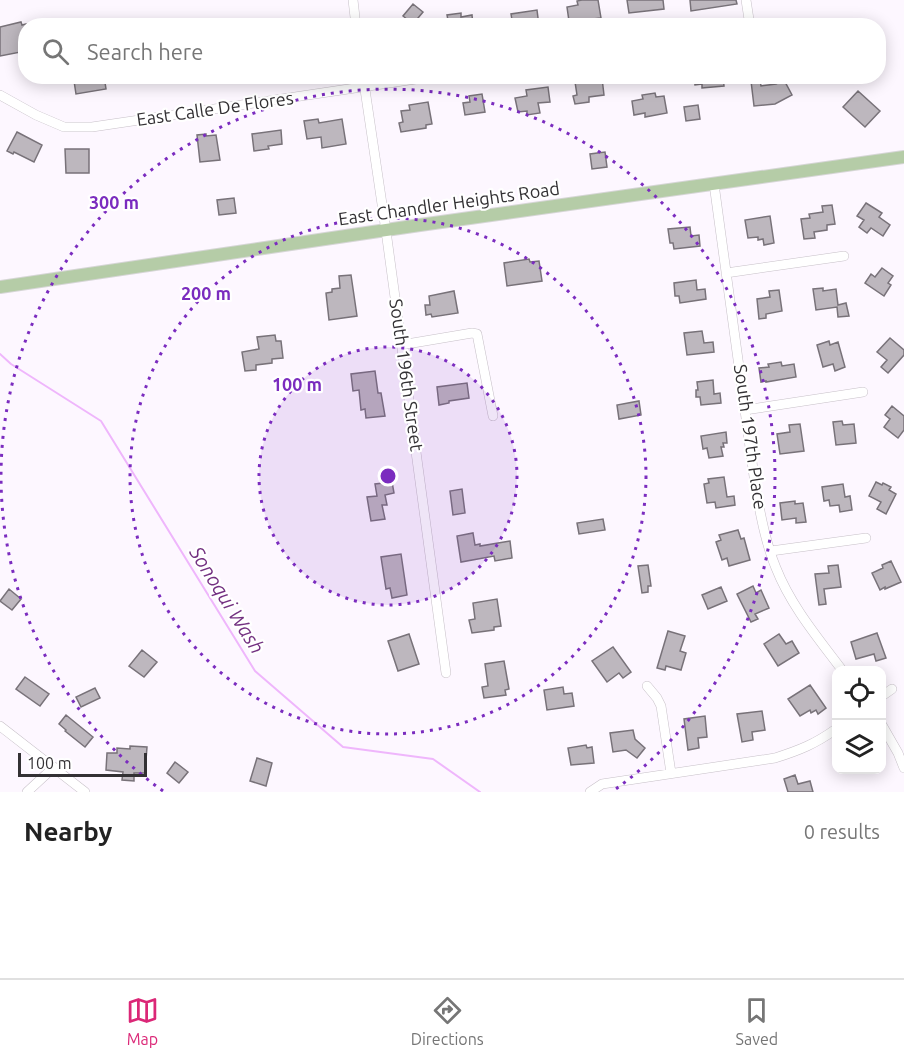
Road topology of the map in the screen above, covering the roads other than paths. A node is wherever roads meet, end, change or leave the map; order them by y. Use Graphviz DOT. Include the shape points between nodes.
graph roads {
  1 [pos="352,0"];
  2 [pos="746,0"];
  3 [pos="355,18"];
  4 [pos="749,18"];
  5 [pos="352,84"];
  6 [pos="364,84"];
  7 [pos="0,95"];
  8 [pos="904,157"];
  9 [pos="714,184"];
  10 [pos="386,231"];
  11 [pos="844,256"];
  12 [pos="726,273"];
  13 [pos="0,287"];
  14 [pos="401,345"];
  15 [pos="863,392"];
  16 [pos="745,411"];
  17 [pos="493,416"];
  18 [pos="866,538"];
  19 [pos="771,551"];
  20 [pos="839,666"];
  21 [pos="446,673"];
  22 [pos="647,686"];
  23 [pos="892,688"];
  24 [pos="886,693"];
  25 [pos="0,726"];
  26 [pos="886,732"];
  27 [pos="832,733"];
  28 [pos="54,767"];
  29 [pos="904,768"];
  30 [pos="671,773"];
  31 [pos="603,788"];
  32 [pos="27,792"];
  33 [pos="85,792"];
  34 [pos="590,792"];
  1 -- 3 [label="street"];
  2 -- 4 [label="street"];
  5 -- 7 [label="street, East Calle De Flores" via="92,126 64,127"];
  6 -- 10 [label="street, South 196th Street"];
  8 -- 9 [label="main road, East Chandler Heights Road"];
  9 -- 10 [label="main road, East Chandler Heights Road"];
  9 -- 12 [label="street, South 197th Place"];
  10 -- 13 [label="main road, East Chandler Heights Road"];
  10 -- 14 [label="street, South 196th Street"];
  11 -- 12 [label="street"];
  12 -- 16 [label="street, South 197th Place"];
  14 -- 17 [label="street" via="477,334"];
  14 -- 21 [label="street, South 196th Street"];
  15 -- 16 [label="street"];
  16 -- 19 [label="street, South 197th Place" via="756,491"];
  18 -- 19 [label="street"];
  19 -- 20 [label="street, South 197th Place" via="794,603"];
  22 -- 30 [label="street" via="661,706"];
  23 -- 24 [label="street"];
  25 -- 28 [label="street"];
  26 -- 29 [label="street"];
  27 -- 30 [label="street" via="819,742 775,758"];
  28 -- 32 [label="street"];
  28 -- 33 [label="street"];
  30 -- 31 [label="street"];
  31 -- 34 [label="street"];
}
